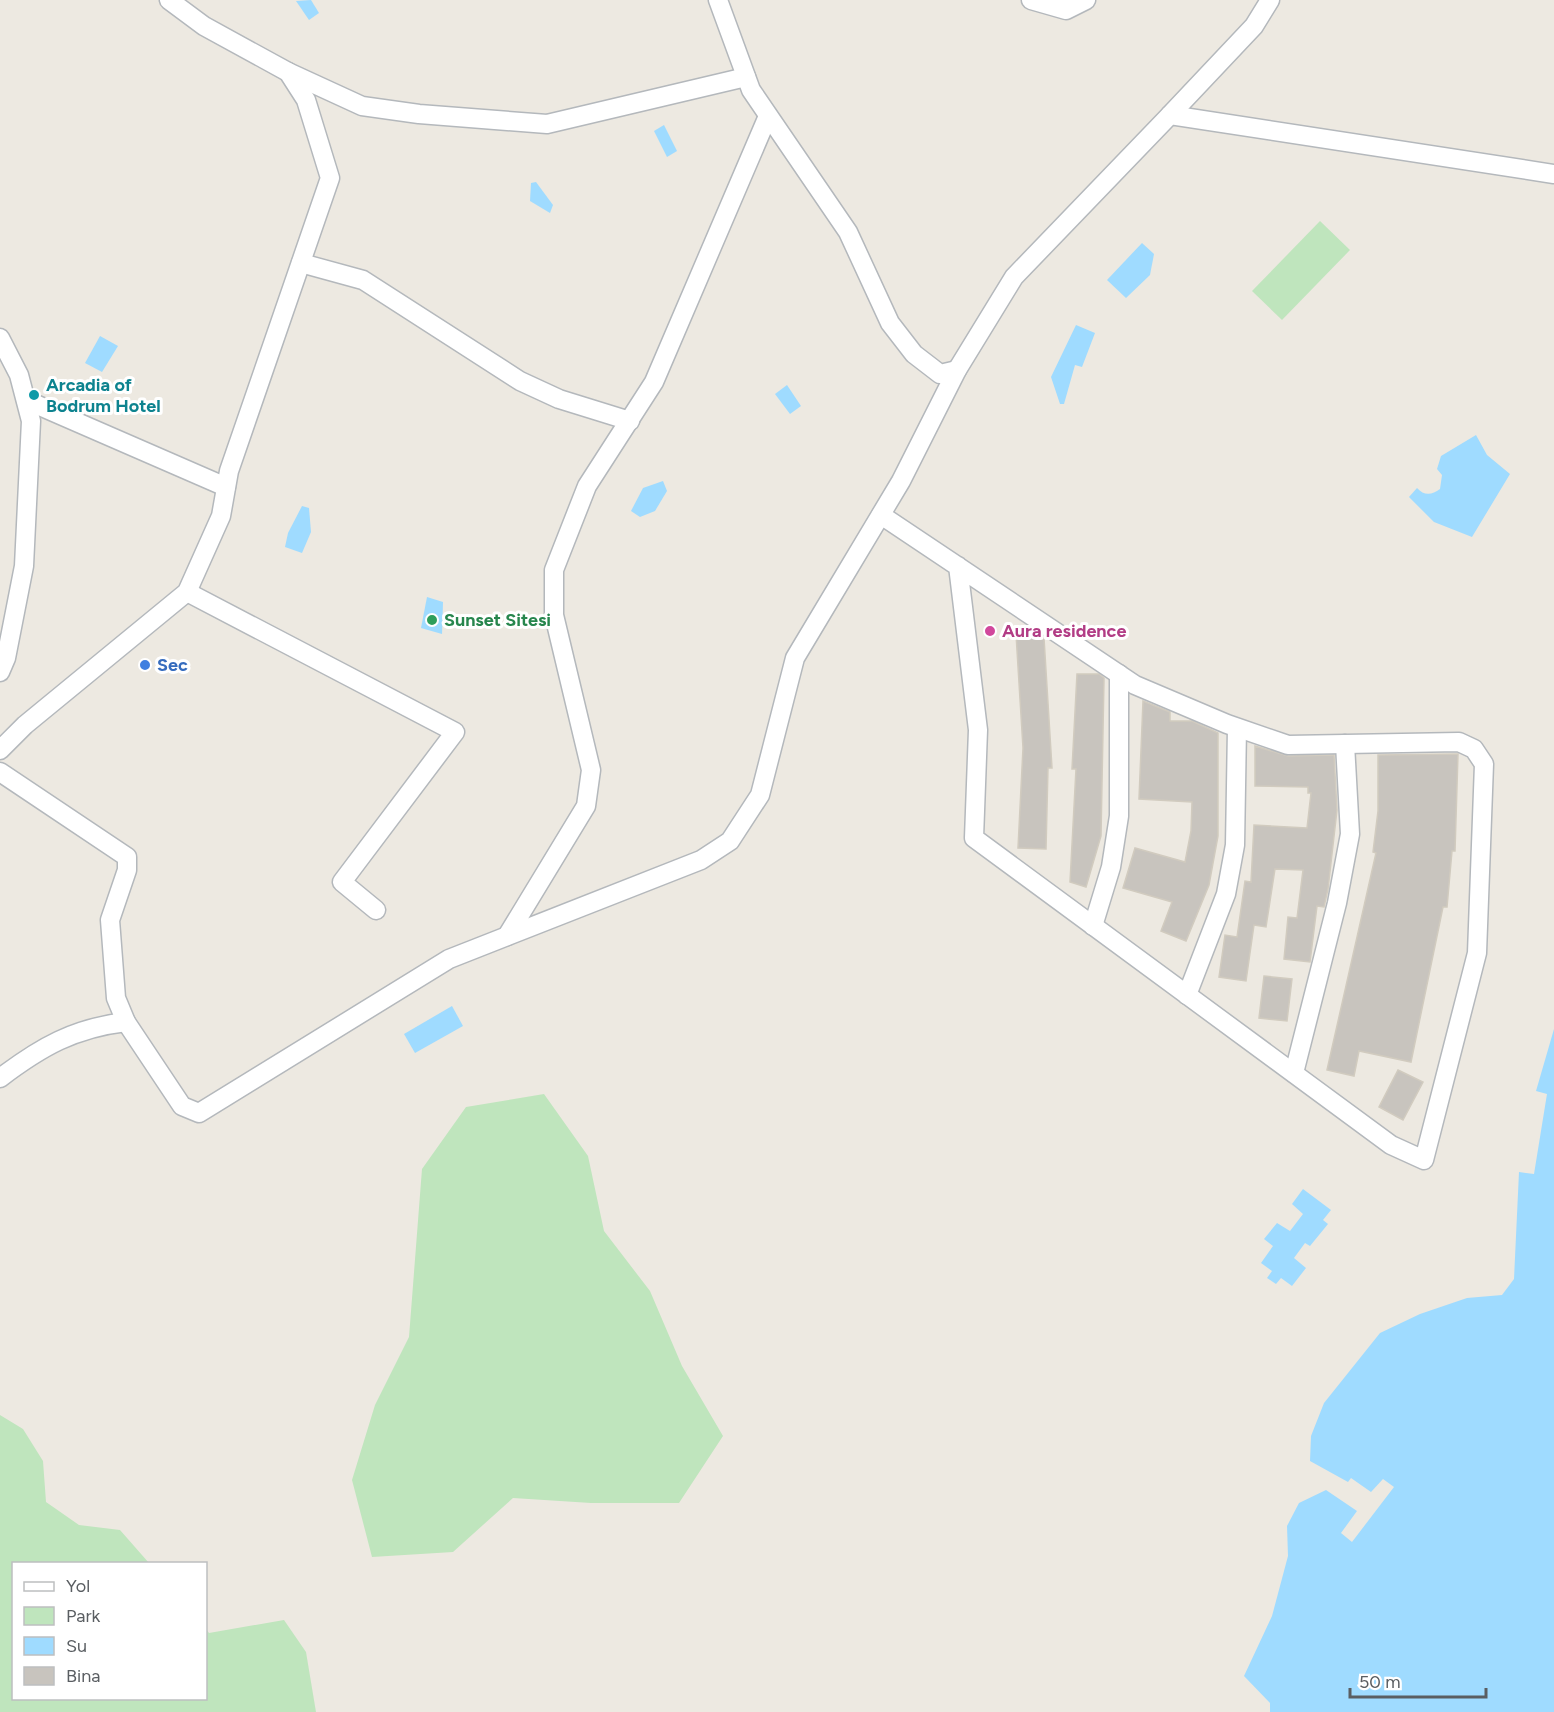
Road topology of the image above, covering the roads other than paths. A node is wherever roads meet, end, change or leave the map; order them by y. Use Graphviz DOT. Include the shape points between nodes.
graph roads {
  1 [pos="169,0"];
  2 [pos="718,0"];
  3 [pos="1031,0"];
  4 [pos="1086,0"];
  5 [pos="1270,0"];
  6 [pos="288,72"];
  7 [pos="746,76"];
  8 [pos="1170,115"];
  9 [pos="768,116"];
  10 [pos="1554,174"];
  11 [pos="301,263"];
  12 [pos="0,338"];
  13 [pos="957,370"];
  14 [pos="26,400"];
  15 [pos="630,421"];
  16 [pos="226,487"];
  17 [pos="881,515"];
  18 [pos="958,567"];
  19 [pos="187,592"];
  20 [pos="0,672"];
  21 [pos="1119,674"];
  22 [pos="1238,728"];
  23 [pos="1345,744"];
  24 [pos="0,750"];
  25 [pos="0,772"];
  26 [pos="376,910"];
  27 [pos="1093,926"];
  28 [pos="507,936"];
  29 [pos="1187,995"];
  30 [pos="126,1022"];
  31 [pos="1294,1073"];
  32 [pos="0,1078"];
  1 -- 6 [label="street" via="204,26"];
  2 -- 7 [label="street"];
  3 -- 4 [label="street" via="1066,10"];
  5 -- 8 [label="street" via="1254,26"];
  6 -- 7 [label="street" via="362,106 547,124"];
  6 -- 11 [label="street" via="306,100 330,178"];
  7 -- 9 [label="street"];
  8 -- 10 [label="street"];
  8 -- 13 [label="street" via="1014,277"];
  9 -- 13 [label="street" via="848,232 890,322 914,354 940,374"];
  9 -- 15 [label="street" via="654,382"];
  11 -- 15 [label="street" via="363,280 520,381 559,399"];
  11 -- 16 [label="street"];
  12 -- 14 [label="street" via="19,375"];
  13 -- 17 [label="street"];
  14 -- 16 [label="street"];
  14 -- 20 [label="street" via="31,421 24,567"];
  15 -- 28 [label="street" via="587,486 554,570 554,615 591,770 585,806"];
  16 -- 19 [label="street" via="221,516"];
  17 -- 18 [label="street"];
  17 -- 28 [label="street" via="795,658 760,795 730,841 701,860"];
  18 -- 21 [label="street"];
  18 -- 27 [label="street" via="978,730 974,838"];
  19 -- 24 [label="street"];
  19 -- 26 [label="street" via="455,732 342,882"];
  21 -- 22 [label="street"];
  21 -- 27 [label="street" via="1119,816 1111,867"];
  22 -- 23 [label="street" via="1288,745"];
  22 -- 29 [label="street" via="1235,845 1226,894"];
  23 -- 31 [label="street" via="1350,834 1337,903"];
  23 -- 31 [label="street" via="1460,741 1474,749 1484,765 1477,953 1424,1160 1391,1145"];
  25 -- 30 [label="street" via="127,857 127,870 111,920 116,998"];
  27 -- 29 [label="street"];
  28 -- 30 [label="street" via="449,958 199,1113 182,1106"];
  29 -- 31 [label="street"];
  30 -- 32 [label="street" via="94,1026 45,1047"];
}
